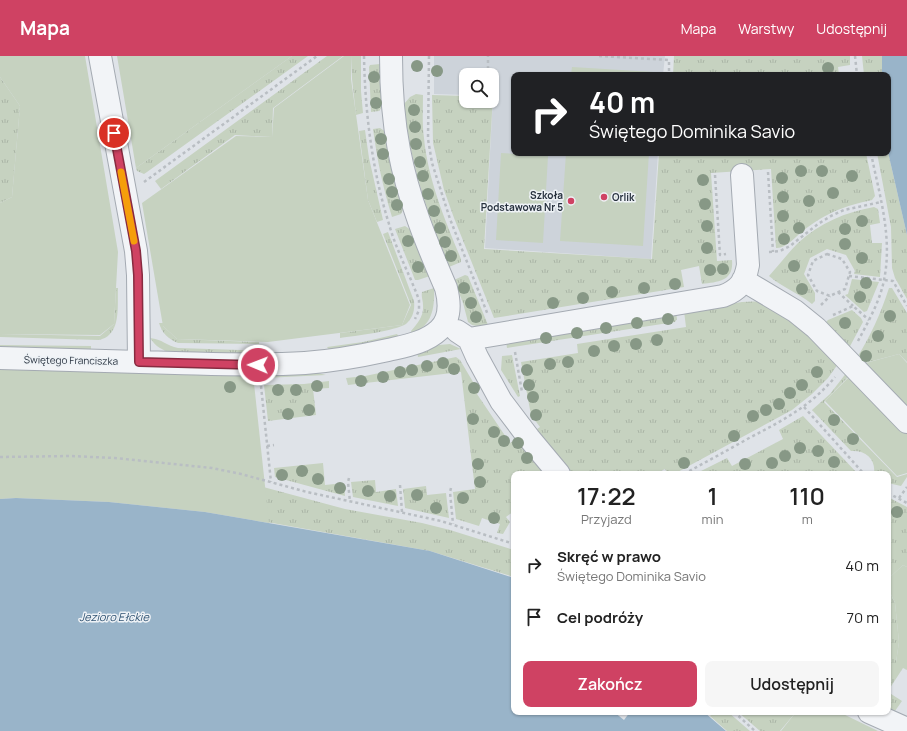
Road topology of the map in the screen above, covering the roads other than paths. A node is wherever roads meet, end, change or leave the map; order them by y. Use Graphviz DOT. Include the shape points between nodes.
graph roads {
  1 [pos="100,56"];
  2 [pos="390,56"];
  3 [pos="742,175"];
  4 [pos="743,280"];
  5 [pos="445,323"];
  6 [pos="469,339"];
  7 [pos="0,358"];
  8 [pos="139,362"];
  9 [pos="907,422"];
  10 [pos="557,471"];
  11 [pos="876,715"];
  12 [pos="907,729"];
  1 -- 8 [label="street" via="136,251"];
  2 -- 5 [label="street" via="399,151 417,215 448,294"];
  3 -- 4 [label="street" via="748,265"];
  4 -- 6 [label="street" via="733,292 723,296"];
  4 -- 9 [label="street" via="795,311 816,328"];
  5 -- 6 [label="street"];
  5 -- 8 [label="street, Świętego Franciszka" via="433,335 409,345 334,360 264,365"];
  6 -- 10 [label="street" via="502,401"];
  7 -- 8 [label="street, Świętego Franciszka"];
  11 -- 12 [label="street"];
}
